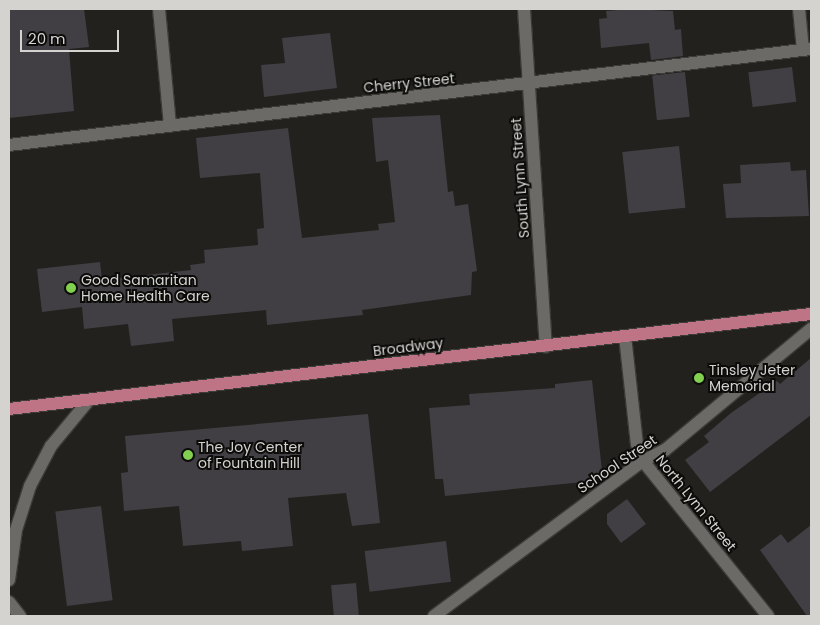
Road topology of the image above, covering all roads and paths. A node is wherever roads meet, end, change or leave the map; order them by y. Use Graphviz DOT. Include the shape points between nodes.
graph roads {
  1 [pos="159,9"];
  2 [pos="524,9"];
  3 [pos="799,9"];
  4 [pos="807,49"];
  5 [pos="529,85"];
  6 [pos="170,125"];
  7 [pos="9,145"];
  8 [pos="811,314"];
  9 [pos="811,329"];
  10 [pos="625,336"];
  11 [pos="546,346"];
  12 [pos="89,400"];
  13 [pos="9,409"];
  14 [pos="643,461"];
  15 [pos="9,580"];
  16 [pos="9,602"];
  17 [pos="20,616"];
  18 [pos="434,616"];
  19 [pos="768,616"];
  1 -- 6 [label="street"];
  2 -- 5 [label="street, South Lynn Street"];
  3 -- 4 [label="street"];
  4 -- 5 [label="street, Cherry Street" via="555,78"];
  5 -- 6 [label="street, Cherry Street"];
  5 -- 11 [label="street, South Lynn Street"];
  6 -- 7 [label="street, Cherry Street"];
  8 -- 10 [label="main road, Broadway"];
  9 -- 14 [label="street, School Street" via="665,450"];
  10 -- 11 [label="main road, Broadway"];
  10 -- 14 [label="street, North Lynn Street" via="637,444"];
  11 -- 12 [label="main road, Broadway"];
  12 -- 13 [label="main road, Broadway"];
  12 -- 15 [label="street" via="51,446 30,486 16,530"];
  14 -- 18 [label="street, School Street"];
  14 -- 19 [label="street, North Lynn Street"];
  16 -- 17 [label="street"];
}
